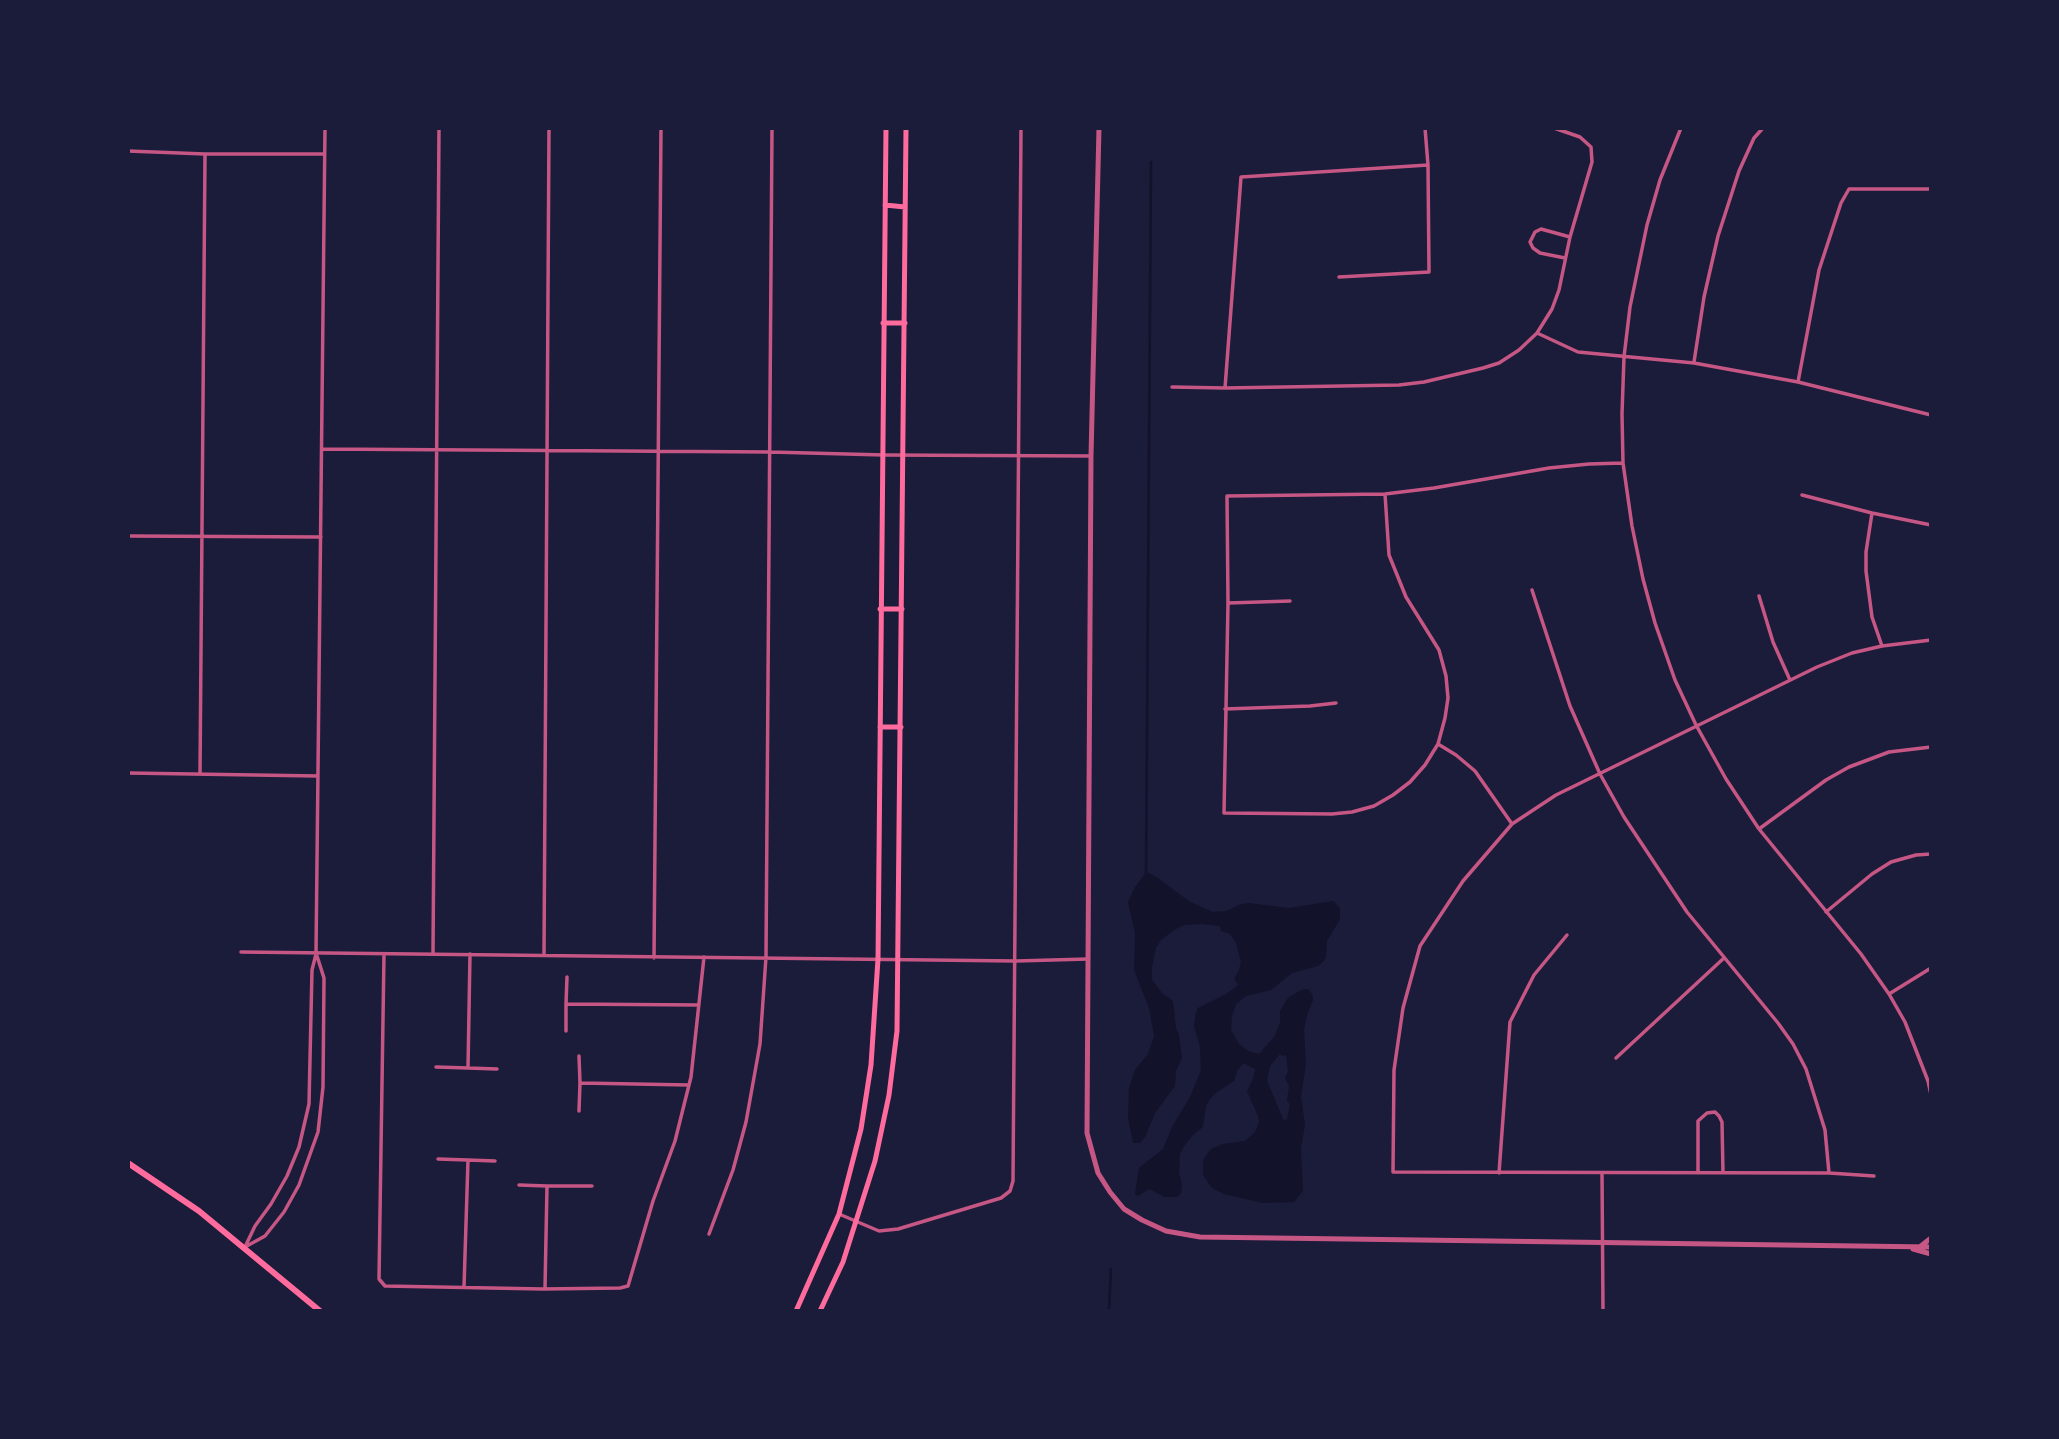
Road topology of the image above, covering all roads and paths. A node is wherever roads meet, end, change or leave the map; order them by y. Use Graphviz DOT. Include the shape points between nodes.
graph roads {
  1 [pos="325,128"];
  2 [pos="439,128"];
  3 [pos="549,128"];
  4 [pos="661,128"];
  5 [pos="772,128"];
  6 [pos="886,128"];
  7 [pos="906,128"];
  8 [pos="1021,128"];
  9 [pos="1099,128"];
  10 [pos="1425,128"];
  11 [pos="1554,128"];
  12 [pos="1681,128"];
  13 [pos="1763,128"];
  14 [pos="128,151"];
  15 [pos="205,154"];
  16 [pos="324,154"];
  17 [pos="1428,165"];
  18 [pos="1931,189"];
  19 [pos="885,205"];
  20 [pos="905,207"];
  21 [pos="1570,237"];
  22 [pos="1566,259"];
  23 [pos="1339,277"];
  24 [pos="883,323"];
  25 [pos="905,323"];
  26 [pos="1537,332"];
  27 [pos="1623,357"];
  28 [pos="1694,363"];
  29 [pos="1798,382"];
  30 [pos="1172,387"];
  31 [pos="1225,388"];
  32 [pos="1931,415"];
  33 [pos="322,449"];
  34 [pos="437,451"];
  35 [pos="547,451"];
  36 [pos="659,451"];
  37 [pos="770,452"];
  38 [pos="1019,454"];
  39 [pos="884,455"];
  40 [pos="904,455"];
  41 [pos="1091,456"];
  42 [pos="1623,463"];
  43 [pos="1385,494"];
  44 [pos="1802,495"];
  45 [pos="1872,513"];
  46 [pos="1931,524"];
  47 [pos="128,536"];
  48 [pos="201,537"];
  49 [pos="321,537"];
  50 [pos="1532,590"];
  51 [pos="1759,596"];
  52 [pos="1290,601"];
  53 [pos="1228,603"];
  54 [pos="880,609"];
  55 [pos="902,610"];
  56 [pos="1931,640"];
  57 [pos="1882,646"];
  58 [pos="1790,680"];
  59 [pos="1336,703"];
  60 [pos="1225,709"];
  61 [pos="1696,725"];
  62 [pos="880,727"];
  63 [pos="901,727"];
  64 [pos="1438,744"];
  65 [pos="1931,747"];
  66 [pos="128,773"];
  67 [pos="200,774"];
  68 [pos="1600,774"];
  69 [pos="319,776"];
  70 [pos="1511,824"];
  71 [pos="1759,829"];
  72 [pos="1931,854"];
  73 [pos="1826,912"];
  74 [pos="1567,935"];
  75 [pos="241,952"];
  76 [pos="316,954"];
  77 [pos="384,954"];
  78 [pos="433,954"];
  79 [pos="471,954"];
  80 [pos="544,955"];
  81 [pos="654,957"];
  82 [pos="704,957"];
  83 [pos="766,957"];
  84 [pos="1724,958"];
  85 [pos="878,959"];
  86 [pos="898,959"];
  87 [pos="1088,959"];
  88 [pos="1016,961"];
  89 [pos="1931,968"];
  90 [pos="566,977"];
  91 [pos="1889,994"];
  92 [pos="566,1004"];
  93 [pos="699,1005"];
  94 [pos="566,1031"];
  95 [pos="579,1056"];
  96 [pos="1616,1058"];
  97 [pos="436,1067"];
  98 [pos="468,1068"];
  99 [pos="497,1069"];
  100 [pos="1930,1080"];
  101 [pos="580,1083"];
  102 [pos="689,1085"];
  103 [pos="1931,1095"];
  104 [pos="579,1111"];
  105 [pos="438,1159"];
  106 [pos="468,1160"];
  107 [pos="495,1161"];
  108 [pos="128,1163"];
  109 [pos="1499,1173"];
  110 [pos="1602,1173"];
  111 [pos="1723,1173"];
  112 [pos="1698,1174"];
  113 [pos="1829,1174"];
  114 [pos="1874,1176"];
  115 [pos="519,1185"];
  116 [pos="547,1186"];
  117 [pos="592,1186"];
  118 [pos="839,1214"];
  119 [pos="856,1223"];
  120 [pos="709,1234"];
  121 [pos="1931,1238"];
  122 [pos="1603,1242"];
  123 [pos="1903,1246"];
  124 [pos="1921,1246"];
  125 [pos="1931,1247"];
  126 [pos="244,1248"];
  127 [pos="1931,1254"];
  128 [pos="464,1287"];
  129 [pos="545,1288"];
  130 [pos="320,1311"];
  131 [pos="796,1311"];
  132 [pos="820,1311"];
  133 [pos="1603,1311"];
  1 -- 16 [label="street"];
  2 -- 34 [label="street"];
  3 -- 35 [label="street"];
  4 -- 36 [label="street"];
  5 -- 37 [label="street"];
  6 -- 19 [label="main road"];
  7 -- 20 [label="main road"];
  8 -- 38 [label="street"];
  9 -- 41 [label="street"];
  10 -- 17 [label="street"];
  11 -- 21 [label="street" via="1580,137 1591,147 1592,162"];
  12 -- 27 [label="street" via="1647,225"];
  13 -- 28 [label="street" via="1739,171 1718,236"];
  14 -- 15 [label="street"];
  15 -- 16 [label="street"];
  15 -- 48 [label="street"];
  16 -- 33 [label="street"];
  17 -- 23 [label="street" via="1429,272"];
  17 -- 31 [label="street" via="1241,177"];
  18 -- 29 [label="street" via="1849,189 1819,270"];
  19 -- 20 [label="main road"];
  19 -- 24 [label="main road"];
  20 -- 25 [label="main road"];
  21 -- 22 [label="street"];
  21 -- 22 [label="street" via="1541,229 1530,242 1540,253"];
  22 -- 26 [label="street" via="1552,309"];
  24 -- 25 [label="main road"];
  24 -- 39 [label="main road"];
  25 -- 40 [label="main road"];
  26 -- 27 [label="street" via="1578,352"];
  26 -- 31 [label="street" via="1499,363 1424,382"];
  27 -- 28 [label="street"];
  27 -- 42 [label="street"];
  28 -- 29 [label="street"];
  29 -- 32 [label="street"];
  30 -- 31 [label="street"];
  33 -- 34 [label="street"];
  33 -- 49 [label="street"];
  34 -- 35 [label="street"];
  34 -- 78 [label="street"];
  35 -- 36 [label="street"];
  35 -- 80 [label="street"];
  36 -- 37 [label="street"];
  36 -- 81 [label="street"];
  37 -- 39 [label="street"];
  37 -- 83 [label="street"];
  38 -- 40 [label="street"];
  38 -- 41 [label="street"];
  38 -- 88 [label="street"];
  39 -- 40 [label="street"];
  39 -- 54 [label="main road"];
  40 -- 55 [label="main road"];
  41 -- 87 [label="street"];
  42 -- 43 [label="street" via="1549,468"];
  42 -- 61 [label="street" via="1651,612"];
  43 -- 53 [label="street" via="1227,496"];
  43 -- 64 [label="street" via="1389,555 1406,597 1439,650 1446,677 1446,718"];
  44 -- 45 [label="street"];
  45 -- 46 [label="street"];
  45 -- 57 [label="street" via="1866,571 1872,617"];
  47 -- 48 [label="street"];
  48 -- 49 [label="street"];
  48 -- 67 [label="street"];
  49 -- 69 [label="street"];
  50 -- 68 [label="street" via="1570,706"];
  51 -- 58 [label="street"];
  52 -- 53 [label="street"];
  53 -- 60 [label="street"];
  54 -- 55 [label="main road"];
  54 -- 62 [label="main road"];
  55 -- 63 [label="main road"];
  56 -- 57 [label="street"];
  57 -- 58 [label="street" via="1852,653"];
  58 -- 61 [label="street"];
  59 -- 60 [label="street"];
  60 -- 64 [label="street" via="1224,813 1332,814 1374,806 1410,782"];
  61 -- 68 [label="street"];
  61 -- 71 [label="street"];
  62 -- 63 [label="main road"];
  62 -- 85 [label="main road"];
  63 -- 86 [label="main road"];
  64 -- 70 [label="street" via="1475,771"];
  65 -- 71 [label="street" via="1889,752 1849,767"];
  66 -- 67 [label="street"];
  67 -- 69 [label="street"];
  68 -- 70 [label="street"];
  68 -- 84 [label="street" via="1656,867"];
  69 -- 76 [label="street"];
  70 -- 109 [label="street" via="1463,881 1420,946 1403,1008 1394,1070 1393,1172"];
  71 -- 73 [label="street"];
  72 -- 73 [label="street" via="1891,862"];
  73 -- 91 [label="street"];
  74 -- 109 [label="street" via="1534,975 1510,1022"];
  75 -- 76 [label="street"];
  76 -- 77 [label="street"];
  76 -- 126 [label="street" via="305,1126 287,1176"];
  76 -- 126 [label="street" via="324,978 318,1132 284,1212 265,1236"];
  77 -- 78 [label="street"];
  77 -- 128 [label="street" via="379,1279 385,1286"];
  78 -- 79 [label="street"];
  79 -- 80 [label="street"];
  79 -- 98 [label="street"];
  80 -- 81 [label="street"];
  81 -- 82 [label="street"];
  82 -- 83 [label="street"];
  82 -- 93 [label="street"];
  83 -- 85 [label="street"];
  83 -- 120 [label="street" via="760,1044 747,1122"];
  84 -- 96 [label="street"];
  84 -- 113 [label="street" via="1778,1023 1807,1069 1825,1130"];
  85 -- 86 [label="street"];
  85 -- 118 [label="main road" via="871,1065 861,1129"];
  86 -- 88 [label="street"];
  86 -- 119 [label="main road" via="897,1031 889,1095"];
  87 -- 88 [label="street"];
  87 -- 122 [label="street" via="1087,1133 1098,1173 1110,1192 1124,1209 1142,1220 1166,1231 1200,1237"];
  88 -- 119 [label="street" via="1010,1191 992,1201 898,1228 878,1231"];
  89 -- 91 [label="street"];
  90 -- 92 [label="street"];
  91 -- 100 [label="street"];
  92 -- 93 [label="street"];
  92 -- 94 [label="street"];
  93 -- 102 [label="street"];
  95 -- 101 [label="street"];
  97 -- 98 [label="street"];
  98 -- 99 [label="street"];
  100 -- 103 [label="street"];
  101 -- 102 [label="street"];
  101 -- 104 [label="street"];
  102 -- 129 [label="street" via="628,1286"];
  105 -- 106 [label="street"];
  106 -- 107 [label="street"];
  106 -- 128 [label="street"];
  108 -- 126 [label="main road"];
  109 -- 110 [label="street"];
  110 -- 112 [label="street"];
  110 -- 122 [label="street"];
  111 -- 112 [label="street"];
  111 -- 112 [label="street" via="1722,1122 1715,1112 1707,1112 1698,1121"];
  111 -- 113 [label="street"];
  113 -- 114 [label="street"];
  115 -- 116 [label="street"];
  116 -- 117 [label="street"];
  116 -- 129 [label="street"];
  118 -- 119 [label="street"];
  118 -- 131 [label="main road"];
  119 -- 132 [label="main road"];
  121 -- 124 [label="street"];
  122 -- 123 [label="street"];
  122 -- 133 [label="street"];
  123 -- 124 [label="street"];
  123 -- 127 [label="street"];
  124 -- 125 [label="street"];
  126 -- 130 [label="main road"];
  128 -- 129 [label="street"];
}
